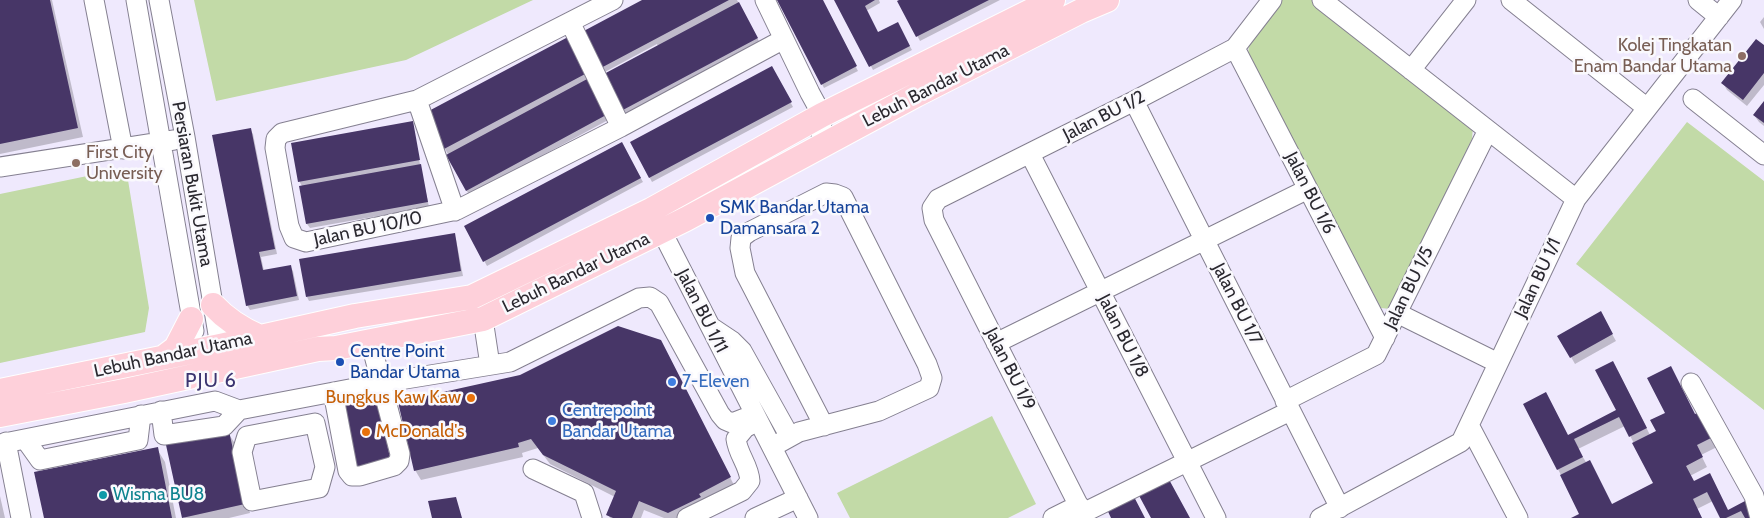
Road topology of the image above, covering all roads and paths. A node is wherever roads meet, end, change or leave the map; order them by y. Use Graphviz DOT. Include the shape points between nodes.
graph roads {
  1 [pos="94,0"];
  2 [pos="136,0"];
  3 [pos="159,0"];
  4 [pos="613,0"];
  5 [pos="765,0"];
  6 [pos="1053,0"];
  7 [pos="1107,0"];
  8 [pos="1272,0"];
  9 [pos="1322,0"];
  10 [pos="1466,0"];
  11 [pos="1511,0"];
  12 [pos="1698,0"];
  13 [pos="1732,0"];
  14 [pos="1719,16"];
  15 [pos="570,22"];
  16 [pos="784,40"];
  17 [pos="1235,48"];
  18 [pos="1411,70"];
  19 [pos="1693,99"];
  20 [pos="417,100"];
  21 [pos="1134,101"];
  22 [pos="1647,108"];
  23 [pos="822,115"];
  24 [pos="621,127"];
  25 [pos="851,130"];
  26 [pos="1488,130"];
  27 [pos="185,137"];
  28 [pos="160,138"];
  29 [pos="122,145"];
  30 [pos="821,146"];
  31 [pos="1030,154"];
  32 [pos="1764,156"];
  33 [pos="0,167"];
  34 [pos="1308,189"];
  35 [pos="1576,199"];
  36 [pos="651,210"];
  37 [pos="455,211"];
  38 [pos="934,220"];
  39 [pos="662,231"];
  40 [pos="1204,240"];
  41 [pos="1100,291"];
  42 [pos="213,305"];
  43 [pos="1397,313"];
  44 [pos="483,318"];
  45 [pos="192,319"];
  46 [pos="710,326"];
  47 [pos="260,337"];
  48 [pos="1385,338"];
  49 [pos="370,340"];
  50 [pos="996,343"];
  51 [pos="213,355"];
  52 [pos="164,357"];
  53 [pos="1498,363"];
  54 [pos="490,365"];
  55 [pos="381,383"];
  56 [pos="1691,383"];
  57 [pos="0,390"];
  58 [pos="124,391"];
  59 [pos="333,392"];
  60 [pos="301,398"];
  61 [pos="1288,406"];
  62 [pos="239,410"];
  63 [pos="5,414"];
  64 [pos="148,414"];
  65 [pos="756,418"];
  66 [pos="308,424"];
  67 [pos="1469,425"];
  68 [pos="824,426"];
  69 [pos="790,437"];
  70 [pos="2,443"];
  71 [pos="772,448"];
  72 [pos="1187,462"];
  73 [pos="533,469"];
  74 [pos="798,498"];
  75 [pos="1340,508"];
  76 [pos="1082,512"];
  77 [pos="20,518"];
  78 [pos="592,518"];
  79 [pos="687,518"];
  80 [pos="755,518"];
  81 [pos="808,518"];
  82 [pos="1053,518"];
  83 [pos="1216,518"];
  84 [pos="1320,518"];
  85 [pos="1518,518"];
  86 [pos="1760,518"];
  1 -- 29 [label="street"];
  2 -- 28 [label="street, Persiaran Bukit Utama"];
  3 -- 27 [label="street, Persiaran Bukit Utama"];
  4 -- 15 [label="street, Jalan BU 10/10"];
  5 -- 16 [label="street"];
  6 -- 23 [label="main road, Lebuh Bandar Utama"];
  7 -- 25 [label="main road, Lebuh Bandar Utama"];
  8 -- 17 [label="street, Jalan BU 1/2"];
  9 -- 18 [label="street"];
  10 -- 18 [label="street"];
  11 -- 22 [label="street"];
  12 -- 14 [label="street"];
  13 -- 14 [label="street, Jalan BU 1/1"];
  14 -- 22 [label="street, Jalan BU 1/1"];
  15 -- 20 [label="street, Jalan BU 10/10"];
  15 -- 24 [label="street"];
  16 -- 23 [label="street"];
  16 -- 24 [label="street, Jalan BU 10/10"];
  17 -- 21 [label="street, Jalan BU 1/2"];
  17 -- 34 [label="street, Jalan BU 1/6"];
  18 -- 26 [label="street"];
  19 -- 32 [label="street"];
  20 -- 37 [label="street"];
  20 -- 37 [label="street, Jalan BU 10/10" via="282,133 276,139 275,148 289,226 294,238 306,242"];
  21 -- 31 [label="street, Jalan BU 1/2"];
  21 -- 40 [label="street, Jalan BU 1/7"];
  22 -- 35 [label="street, Jalan BU 1/1"];
  23 -- 25 [label="street"];
  23 -- 30 [label="street"];
  23 -- 36 [label="main road, Lebuh Bandar Utama"];
  24 -- 37 [label="street, Jalan BU 10/10"];
  25 -- 30 [label="main road, Lebuh Bandar Utama"];
  26 -- 35 [label="street"];
  26 -- 43 [label="street, Jalan BU 1/5"];
  27 -- 28 [label="street"];
  27 -- 42 [label="street, Persiaran Bukit Utama"];
  28 -- 29 [label="street"];
  28 -- 45 [label="street, Persiaran Bukit Utama"];
  29 -- 33 [label="street"];
  30 -- 39 [label="main road, Lebuh Bandar Utama"];
  31 -- 38 [label="street, Jalan BU 1/2" via="938,199 932,208"];
  31 -- 41 [label="street, Jalan BU 1/8"];
  34 -- 40 [label="street"];
  34 -- 48 [label="street, Jalan BU 1/6"];
  35 -- 53 [label="street, Jalan BU 1/1"];
  36 -- 39 [label="street, Jalan BU 1/11"];
  36 -- 47 [label="main road, Lebuh Bandar Utama" via="472,297 355,316"];
  38 -- 50 [label="street, Jalan BU 1/9"];
  39 -- 44 [label="main road, Lebuh Bandar Utama"];
  39 -- 46 [label="street, Jalan BU 1/11"];
  40 -- 41 [label="street"];
  40 -- 61 [label="street, Jalan BU 1/7"];
  41 -- 50 [label="street"];
  41 -- 72 [label="street, Jalan BU 1/8"];
  42 -- 47 [label="main road" via="223,316"];
  42 -- 51 [label="street, Persiaran Bukit Utama"];
  43 -- 48 [label="street, Jalan BU 1/5"];
  43 -- 53 [label="street"];
  44 -- 49 [label="main road, Lebuh Bandar Utama"];
  44 -- 54 [label="street"];
  45 -- 51 [label="street, Persiaran Bukit Utama"];
  45 -- 52 [label="main road" via="176,348"];
  46 -- 65 [label="street, Jalan BU 1/11"];
  46 -- 69 [label="street" via="742,351"];
  47 -- 51 [label="main road, Lebuh Bandar Utama"];
  48 -- 61 [label="street, Jalan BU 1/5" via="1376,355"];
  49 -- 51 [label="main road, Lebuh Bandar Utama" via="336,348"];
  49 -- 55 [label="street"];
  50 -- 76 [label="street, Jalan BU 1/9"];
  51 -- 52 [label="main road, Lebuh Bandar Utama"];
  51 -- 58 [label="main road, Lebuh Bandar Utama" via="201,374"];
  52 -- 57 [label="main road, Lebuh Bandar Utama"];
  53 -- 67 [label="street, Jalan BU 1/1"];
  54 -- 55 [label="street"];
  54 -- 65 [label="street" via="510,362 639,298 650,297 659,302 725,420 732,423"];
  55 -- 59 [label="street"];
  55 -- 59 [label="street" via="400,454 399,461 394,466 360,476 352,476 348,471"];
  56 -- 86 [label="street" via="1754,496"];
  58 -- 63 [label="main road, Lebuh Bandar Utama"];
  58 -- 64 [label="street"];
  59 -- 60 [label="street"];
  60 -- 62 [label="street"];
  60 -- 66 [label="street"];
  61 -- 72 [label="street, Jalan BU 1/5"];
  61 -- 75 [label="street, Jalan BU 1/7"];
  62 -- 64 [label="street" via="215,401"];
  62 -- 64 [label="street" via="224,426 164,435"];
  63 -- 70 [label="street"];
  64 -- 70 [label="street"];
  65 -- 71 [label="street, Jalan BU 1/11"];
  65 -- 79 [label="street" via="736,439 737,448 749,470 750,481 742,491"];
  66 -- 66 [label="street" via="314,423 325,467 319,488 252,501 242,452 247,436"];
  67 -- 75 [label="street, Jalan BU 1/1" via="1461,442"];
  67 -- 85 [label="street"];
  68 -- 68 [label="street" via="879,411 929,388 932,378 843,197 835,194 826,194 749,232 741,238 740,248 745,273"];
  68 -- 69 [label="street"];
  69 -- 71 [label="street"];
  70 -- 77 [label="street"];
  71 -- 74 [label="street, Jalan BU 1/11"];
  72 -- 76 [label="street, Jalan BU 1/5"];
  72 -- 83 [label="street, Jalan BU 1/8"];
  73 -- 78 [label="street" via="584,493"];
  74 -- 80 [label="street"];
  74 -- 81 [label="street, Jalan BU 1/11"];
  75 -- 84 [label="street, Jalan BU 1/1"];
  76 -- 82 [label="street, Jalan BU 1/5"];
}
